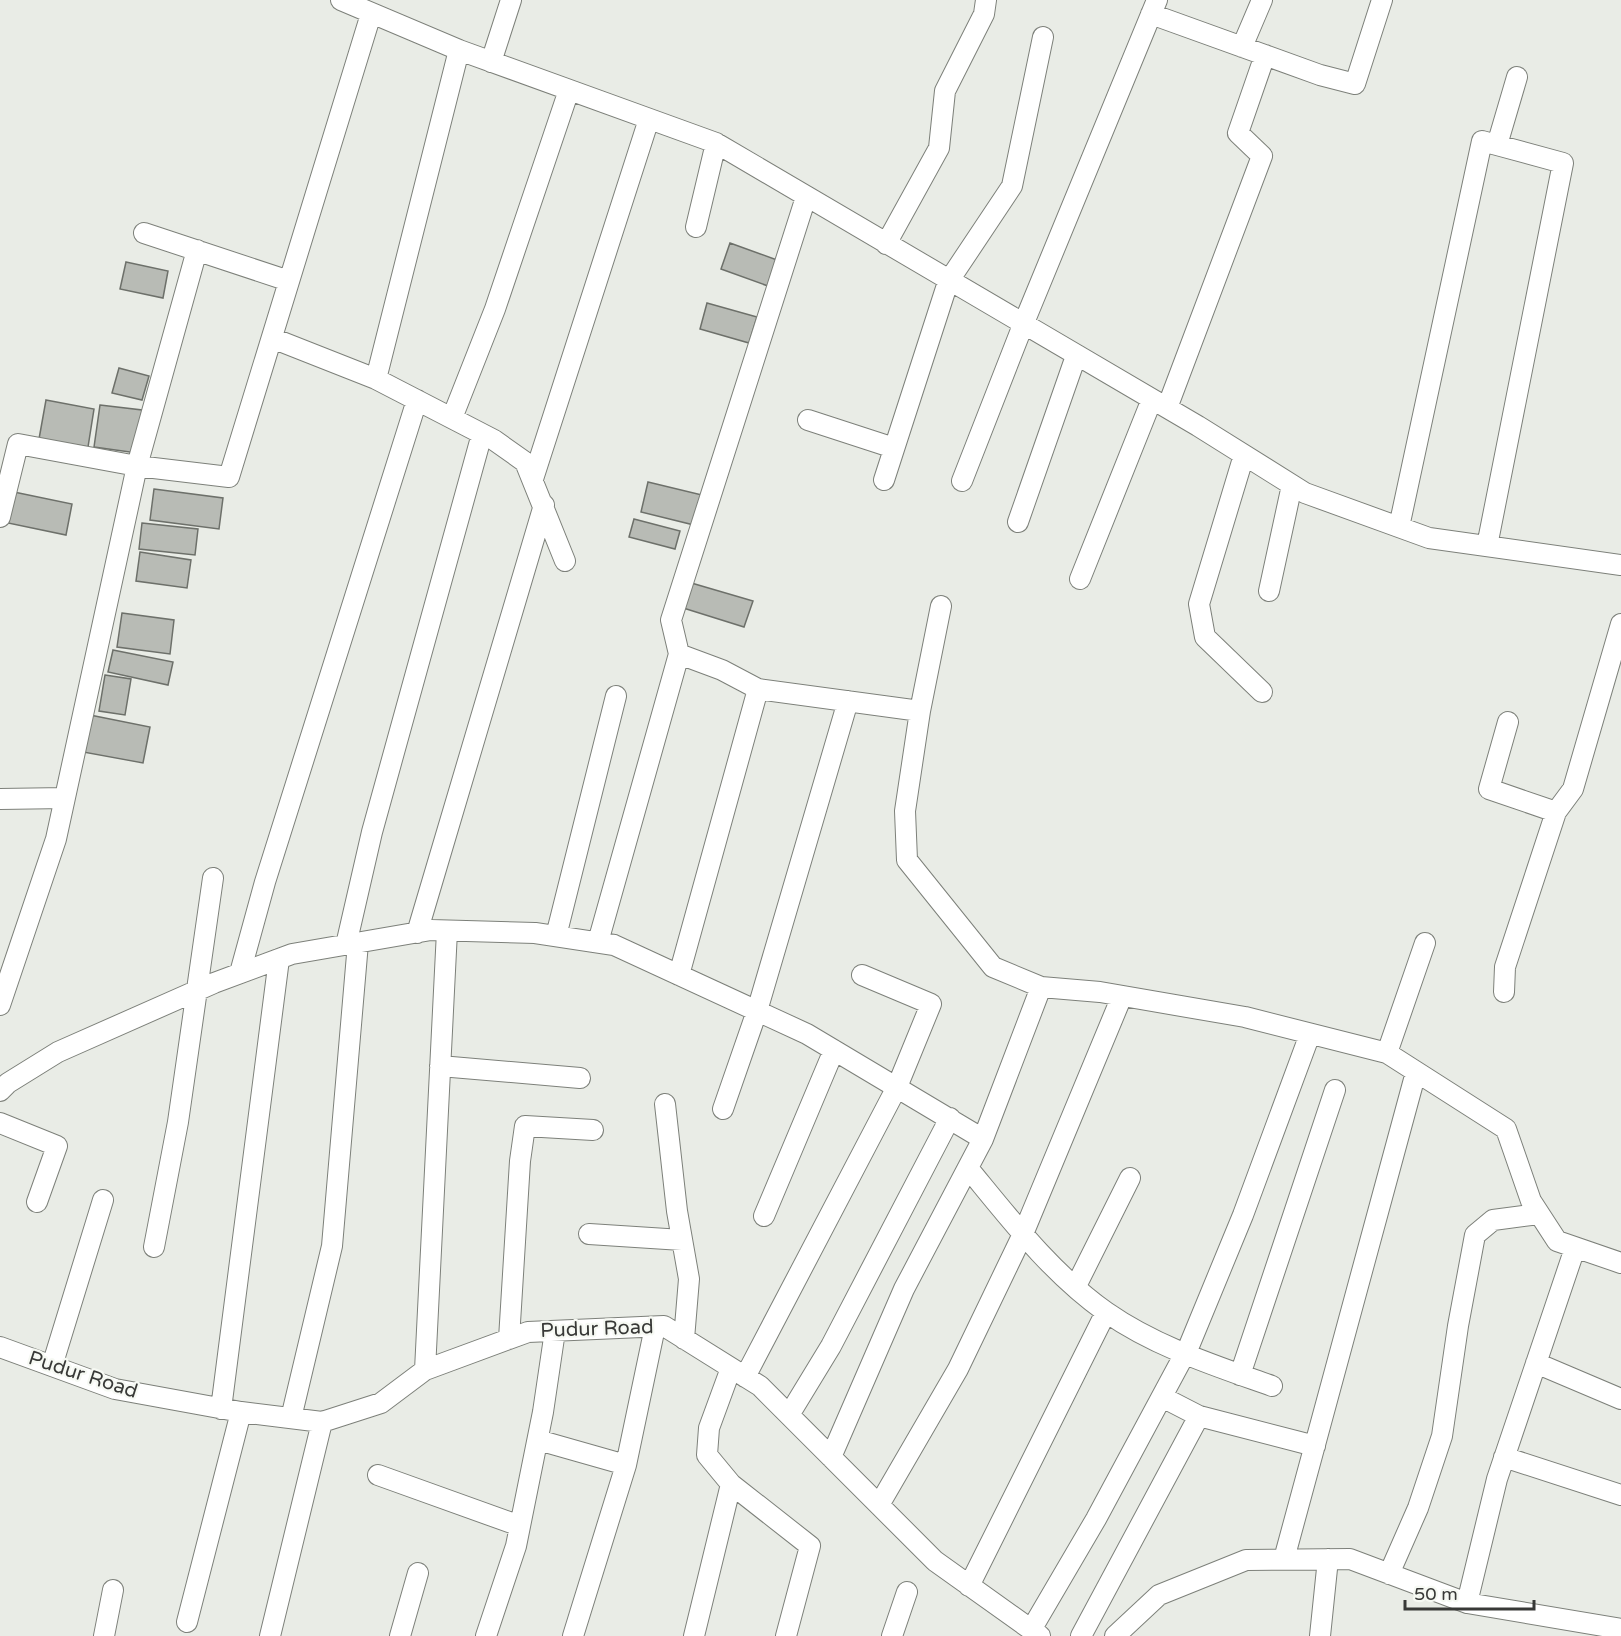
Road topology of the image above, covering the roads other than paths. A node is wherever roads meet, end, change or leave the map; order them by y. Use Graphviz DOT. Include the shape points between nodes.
graph roads {
  1 [pos="341,0"];
  2 [pos="511,0"];
  3 [pos="986,0"];
  4 [pos="1262,0"];
  5 [pos="1382,0"];
  6 [pos="1154,7"];
  7 [pos="371,14"];
  8 [pos="1043,37"];
  9 [pos="1242,47"];
  10 [pos="459,50"];
  11 [pos="1265,55"];
  12 [pos="491,62"];
  13 [pos="1517,77"];
  14 [pos="569,90"];
  15 [pos="649,119"];
  16 [pos="716,143"];
  17 [pos="1497,145"];
  18 [pos="806,197"];
  19 [pos="696,227"];
  20 [pos="144,233"];
  21 [pos="886,244"];
  22 [pos="197,250"];
  23 [pos="289,281"];
  24 [pos="948,282"];
  25 [pos="1023,325"];
  26 [pos="272,338"];
  27 [pos="1076,356"];
  28 [pos="376,379"];
  29 [pos="417,400"];
  30 [pos="1159,404"];
  31 [pos="452,418"];
  32 [pos="808,420"];
  33 [pos="482,434"];
  34 [pos="894,448"];
  35 [pos="1244,455"];
  36 [pos="137,466"];
  37 [pos="533,479"];
  38 [pos="884,480"];
  39 [pos="962,481"];
  40 [pos="1292,485"];
  41 [pos="544,505"];
  42 [pos="0,517"];
  43 [pos="1018,522"];
  44 [pos="1399,527"];
  45 [pos="1487,546"];
  46 [pos="565,561"];
  47 [pos="1621,566"];
  48 [pos="1080,579"];
  49 [pos="1269,591"];
  50 [pos="941,606"];
  51 [pos="1621,624"];
  52 [pos="679,654"];
  53 [pos="758,689"];
  54 [pos="1262,692"];
  55 [pos="616,696"];
  56 [pos="848,701"];
  57 [pos="920,711"];
  58 [pos="1508,722"];
  59 [pos="65,798"];
  60 [pos="0,799"];
  61 [pos="1556,812"];
  62 [pos="213,878"];
  63 [pos="447,931"];
  64 [pos="417,933"];
  65 [pos="556,936"];
  66 [pos="598,942"];
  67 [pos="1425,943"];
  68 [pos="352,944"];
  69 [pos="279,959"];
  70 [pos="240,973"];
  71 [pos="679,975"];
  72 [pos="862,975"];
  73 [pos="1041,987"];
  74 [pos="198,990"];
  75 [pos="1504,992"];
  76 [pos="1122,996"];
  77 [pos="0,1005"];
  78 [pos="757,1011"];
  79 [pos="1310,1034"];
  80 [pos="834,1050"];
  81 [pos="1387,1053"];
  82 [pos="440,1066"];
  83 [pos="1416,1072"];
  84 [pos="580,1078"];
  85 [pos="897,1087"];
  86 [pos="1335,1090"];
  87 [pos="0,1091"];
  88 [pos="665,1104"];
  89 [pos="723,1109"];
  90 [pos="950,1118"];
  91 [pos="0,1123"];
  92 [pos="593,1130"];
  93 [pos="983,1140"];
  94 [pos="968,1168"];
  95 [pos="1130,1178"];
  96 [pos="104,1200"];
  97 [pos="37,1202"];
  98 [pos="1539,1214"];
  99 [pos="764,1216"];
  100 [pos="589,1234"];
  101 [pos="1023,1234"];
  102 [pos="682,1240"];
  103 [pos="154,1247"];
  104 [pos="1575,1248"];
  105 [pos="1621,1263"];
  106 [pos="1076,1286"];
  107 [pos="1106,1312"];
  108 [pos="655,1327"];
  109 [pos="555,1331"];
  110 [pos="509,1339"];
  111 [pos="684,1339"];
  112 [pos="0,1347"];
  113 [pos="1185,1355"];
  114 [pos="1536,1364"];
  115 [pos="52,1366"];
  116 [pos="425,1370"];
  117 [pos="738,1372"];
  118 [pos="1240,1375"];
  119 [pos="1272,1386"];
  120 [pos="1162,1397"];
  121 [pos="1621,1399"];
  122 [pos="221,1409"];
  123 [pos="241,1413"];
  124 [pos="789,1415"];
  125 [pos="1199,1416"];
  126 [pos="291,1418"];
  127 [pos="322,1422"];
  128 [pos="537,1440"];
  129 [pos="1315,1446"];
  130 [pos="831,1457"];
  131 [pos="1504,1457"];
  132 [pos="626,1465"];
  133 [pos="378,1475"];
  134 [pos="731,1484"];
  135 [pos="1621,1495"];
  136 [pos="879,1505"];
  137 [pos="520,1526"];
  138 [pos="1284,1559"];
  139 [pos="1328,1559"];
  140 [pos="418,1573"];
  141 [pos="1389,1574"];
  142 [pos="969,1586"];
  143 [pos="113,1590"];
  144 [pos="907,1592"];
  145 [pos="1467,1603"];
  146 [pos="187,1622"];
  147 [pos="1557,1627"];
  148 [pos="1621,1629"];
  149 [pos="1035,1633"];
  150 [pos="104,1636"];
  151 [pos="270,1636"];
  152 [pos="400,1636"];
  153 [pos="486,1636"];
  154 [pos="573,1636"];
  155 [pos="694,1636"];
  156 [pos="786,1636"];
  157 [pos="892,1636"];
  158 [pos="1081,1636"];
  159 [pos="1115,1636"];
  160 [pos="1320,1636"];
  1 -- 7 [label="street"];
  2 -- 12 [label="street"];
  3 -- 21 [label="street" via="984,14 945,91 939,148"];
  4 -- 9 [label="street"];
  5 -- 11 [label="street" via="1355,84"];
  6 -- 9 [label="street"];
  6 -- 25 [label="street"];
  7 -- 10 [label="street"];
  7 -- 23 [label="street"];
  8 -- 24 [label="street" via="1012,186"];
  9 -- 11 [label="street"];
  10 -- 12 [label="street"];
  10 -- 28 [label="street"];
  11 -- 30 [label="street" via="1238,133 1262,156"];
  12 -- 14 [label="street"];
  13 -- 17 [label="street"];
  14 -- 15 [label="street"];
  14 -- 31 [label="street" via="495,309"];
  15 -- 16 [label="street"];
  15 -- 37 [label="street"];
  16 -- 18 [label="street"];
  16 -- 19 [label="street"];
  17 -- 44 [label="street" via="1482,141"];
  17 -- 45 [label="street" via="1563,163"];
  18 -- 21 [label="street"];
  18 -- 52 [label="street" via="671,620"];
  20 -- 22 [label="street"];
  21 -- 24 [label="street"];
  22 -- 23 [label="street"];
  22 -- 36 [label="street"];
  23 -- 26 [label="street"];
  24 -- 25 [label="street"];
  24 -- 34 [label="street"];
  25 -- 27 [label="street"];
  25 -- 39 [label="street"];
  26 -- 28 [label="street"];
  26 -- 36 [label="street" via="229,477"];
  27 -- 30 [label="street"];
  27 -- 43 [label="street"];
  28 -- 29 [label="street"];
  29 -- 31 [label="street"];
  29 -- 70 [label="street"];
  30 -- 35 [label="street"];
  30 -- 48 [label="street"];
  31 -- 33 [label="street"];
  32 -- 34 [label="street"];
  33 -- 37 [label="street" via="525,462"];
  33 -- 68 [label="street" via="372,832"];
  34 -- 38 [label="street"];
  35 -- 40 [label="street"];
  35 -- 54 [label="street" via="1198,604 1205,637"];
  36 -- 42 [label="street" via="18,444"];
  36 -- 59 [label="street"];
  37 -- 41 [label="street"];
  40 -- 44 [label="street"];
  40 -- 49 [label="street"];
  41 -- 46 [label="street"];
  41 -- 64 [label="street"];
  44 -- 45 [label="street" via="1429,538"];
  45 -- 47 [label="street"];
  50 -- 57 [label="street"];
  51 -- 61 [label="street" via="1573,789"];
  52 -- 53 [label="street" via="723,670"];
  52 -- 66 [label="street"];
  53 -- 56 [label="street"];
  53 -- 71 [label="street"];
  55 -- 65 [label="street"];
  56 -- 57 [label="street"];
  56 -- 78 [label="street"];
  57 -- 73 [label="street" via="905,811 907,860 993,967"];
  58 -- 61 [label="street" via="1488,789"];
  59 -- 60 [label="street"];
  59 -- 77 [label="street" via="56,839"];
  61 -- 75 [label="street" via="1504,966"];
  62 -- 74 [label="street"];
  63 -- 64 [label="street"];
  63 -- 65 [label="street"];
  63 -- 82 [label="street"];
  64 -- 68 [label="street"];
  65 -- 66 [label="street"];
  66 -- 71 [label="street" via="614,945"];
  67 -- 81 [label="street"];
  68 -- 69 [label="street"];
  68 -- 126 [label="street" via="332,1246"];
  69 -- 70 [label="street"];
  69 -- 122 [label="street"];
  70 -- 74 [label="street"];
  71 -- 78 [label="street"];
  72 -- 85 [label="street" via="931,1004"];
  73 -- 76 [label="street"];
  73 -- 93 [label="street"];
  74 -- 87 [label="street" via="58,1052"];
  74 -- 103 [label="street"];
  76 -- 79 [label="street" via="1245,1017"];
  76 -- 101 [label="street"];
  78 -- 80 [label="street"];
  78 -- 89 [label="street"];
  79 -- 81 [label="street"];
  79 -- 113 [label="street" via="1243,1215"];
  80 -- 85 [label="street"];
  80 -- 99 [label="street"];
  81 -- 83 [label="street"];
  82 -- 84 [label="street"];
  82 -- 116 [label="street"];
  83 -- 98 [label="street" via="1506,1129"];
  83 -- 129 [label="street"];
  85 -- 90 [label="street"];
  85 -- 117 [label="street"];
  86 -- 118 [label="street"];
  88 -- 102 [label="street"];
  90 -- 93 [label="street"];
  90 -- 124 [label="street" via="831,1346"];
  91 -- 97 [label="street" via="57,1146"];
  92 -- 110 [label="street" via="525,1126"];
  93 -- 94 [label="street"];
  94 -- 101 [label="street"];
  94 -- 130 [label="street" via="904,1289"];
  95 -- 106 [label="street"];
  96 -- 115 [label="street"];
  98 -- 104 [label="street" via="1557,1242"];
  98 -- 141 [label="street" via="1493,1220 1475,1235 1442,1436 1418,1508"];
  100 -- 102 [label="street"];
  101 -- 106 [label="street" via="1042,1257"];
  101 -- 136 [label="street" via="958,1369"];
  102 -- 111 [label="street" via="689,1279"];
  104 -- 105 [label="street"];
  104 -- 114 [label="street"];
  106 -- 107 [label="street"];
  107 -- 113 [label="street"];
  107 -- 142 [label="street"];
  108 -- 109 [label="street, Pudur Road"];
  108 -- 111 [label="street, Pudur Road" via="664,1326"];
  108 -- 132 [label="street"];
  109 -- 110 [label="street, Pudur Road" via="528,1332"];
  109 -- 128 [label="street"];
  110 -- 116 [label="street, Pudur Road"];
  111 -- 117 [label="street, Pudur Road"];
  112 -- 115 [label="street, Pudur Road"];
  113 -- 118 [label="street"];
  113 -- 120 [label="street"];
  114 -- 121 [label="street"];
  114 -- 131 [label="street"];
  115 -- 122 [label="street, Pudur Road" via="115,1389"];
  116 -- 127 [label="street, Pudur Road" via="381,1403"];
  117 -- 124 [label="street, Pudur Road" via="760,1386"];
  117 -- 134 [label="street" via="709,1428 707,1455"];
  118 -- 119 [label="street"];
  120 -- 125 [label="street"];
  120 -- 149 [label="street"];
  122 -- 123 [label="street, Pudur Road"];
  123 -- 126 [label="street, Pudur Road"];
  123 -- 146 [label="street"];
  124 -- 130 [label="street, Pudur Road"];
  125 -- 129 [label="street"];
  125 -- 158 [label="street"];
  126 -- 127 [label="street, Pudur Road"];
  127 -- 151 [label="street"];
  128 -- 132 [label="street"];
  128 -- 137 [label="street"];
  129 -- 138 [label="street"];
  130 -- 136 [label="street, Pudur Road"];
  131 -- 135 [label="street"];
  131 -- 145 [label="street"];
  132 -- 154 [label="street"];
  133 -- 137 [label="street"];
  134 -- 155 [label="street"];
  134 -- 156 [label="street" via="810,1546"];
  136 -- 142 [label="street, Pudur Road" via="935,1562"];
  137 -- 153 [label="street"];
  138 -- 139 [label="street"];
  138 -- 159 [label="street" via="1246,1560 1159,1595"];
  139 -- 141 [label="street" via="1350,1559"];
  139 -- 160 [label="street"];
  140 -- 152 [label="street"];
  141 -- 145 [label="street"];
  142 -- 149 [label="street, Pudur Road"];
  143 -- 150 [label="street"];
  144 -- 157 [label="street"];
  145 -- 147 [label="street"];
  147 -- 148 [label="street"];
}
